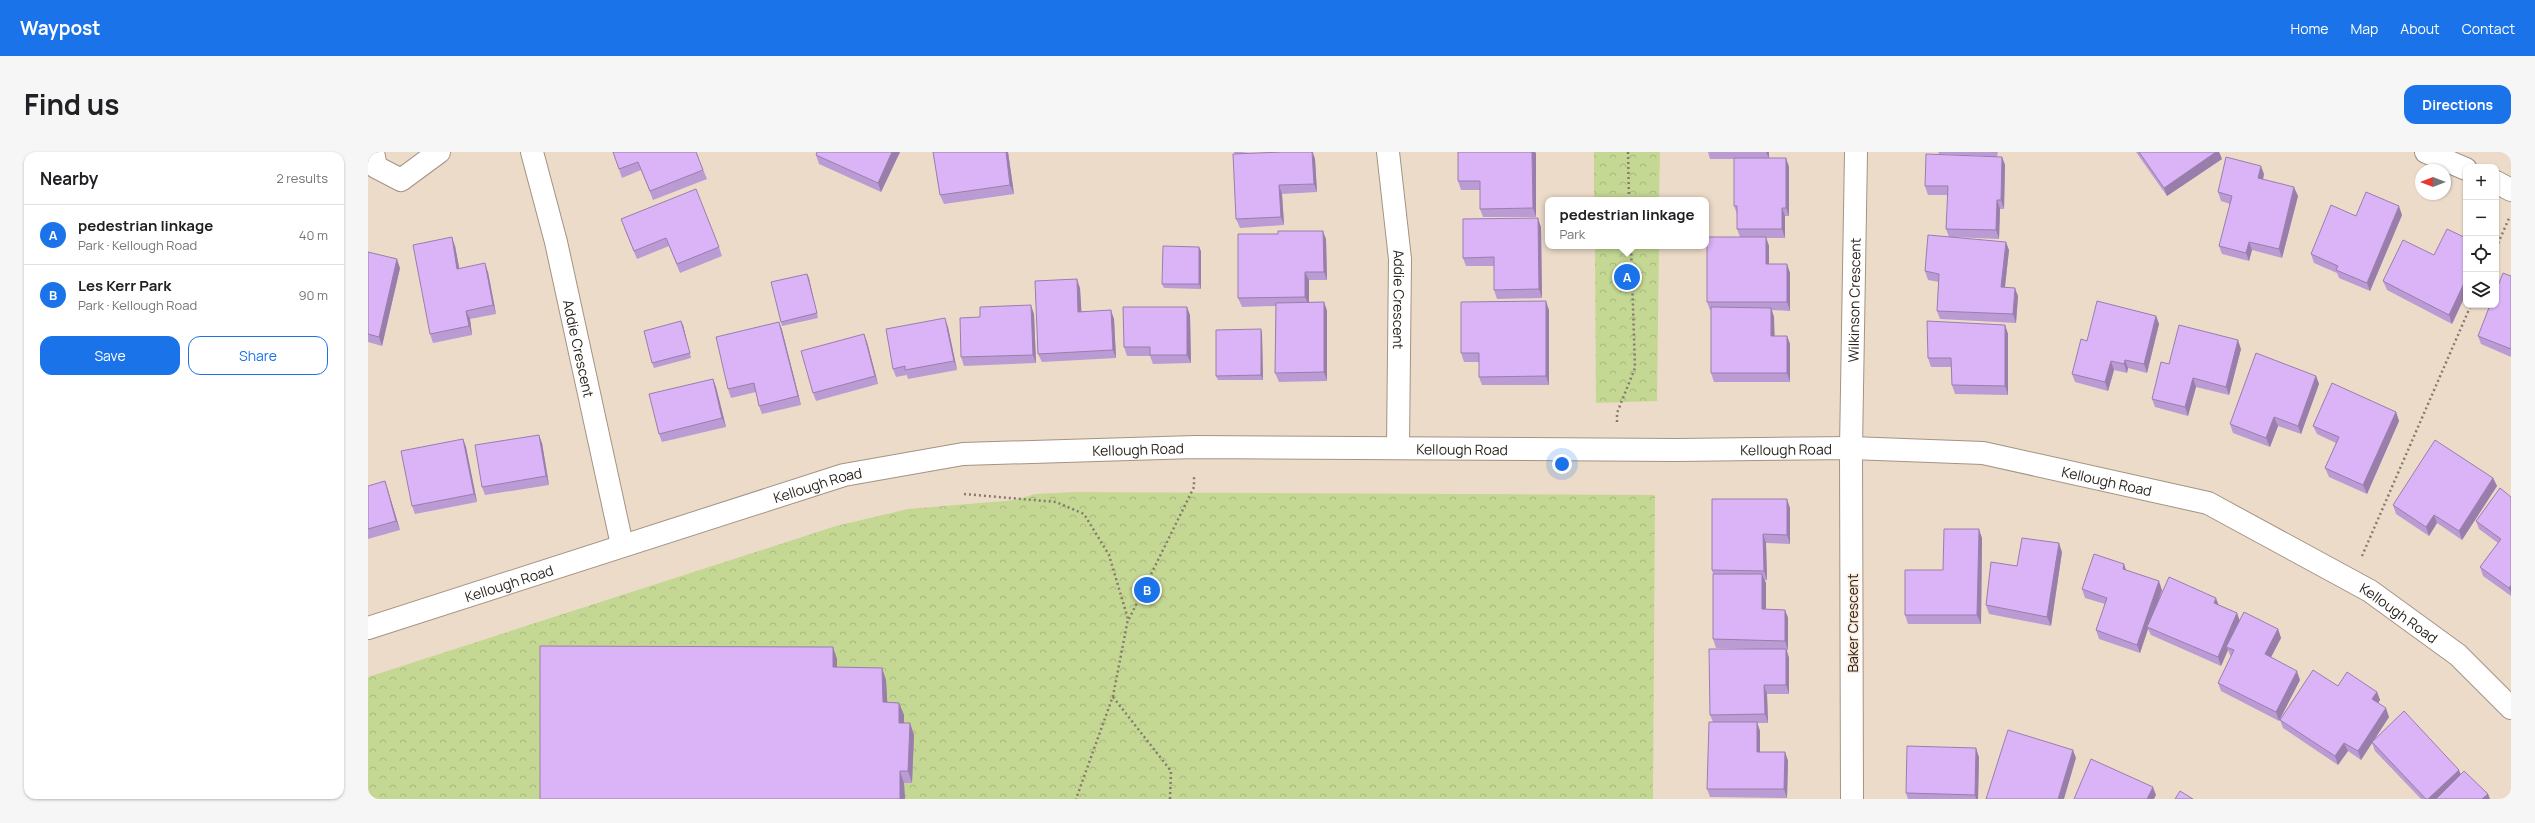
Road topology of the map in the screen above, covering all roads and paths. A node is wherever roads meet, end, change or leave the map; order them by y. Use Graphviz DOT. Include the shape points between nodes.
graph roads {
  1 [pos="373,152"];
  2 [pos="439,152"];
  3 [pos="532,152"];
  4 [pos="1388,152"];
  5 [pos="1628,152"];
  6 [pos="1856,152"];
  7 [pos="2426,152"];
  8 [pos="2463,168"];
  9 [pos="2499,184"];
  10 [pos="2511,190"];
  11 [pos="1629,197"];
  12 [pos="2511,214"];
  13 [pos="2499,241"];
  14 [pos="1631,249"];
  15 [pos="2470,308"];
  16 [pos="1617,413"];
  17 [pos="1398,446"];
  18 [pos="1852,448"];
  19 [pos="1194,487"];
  20 [pos="964,494"];
  21 [pos="622,545"];
  22 [pos="2367,546"];
  23 [pos="1128,619"];
  24 [pos="368,628"];
  25 [pos="1113,696"];
  26 [pos="2511,708"];
  27 [pos="1076,799"];
  28 [pos="1170,799"];
  29 [pos="1852,799"];
  1 -- 2 [label="street" via="376,167 401,180"];
  3 -- 21 [label="street, Addie Crescent" via="556,242"];
  4 -- 17 [label="street, Addie Crescent" via="1400,259"];
  5 -- 11 [label="path"];
  6 -- 18 [label="street, Wilkinson Crescent"];
  7 -- 8 [label="street"];
  9 -- 10 [label="street"];
  12 -- 13 [label="path"];
  14 -- 16 [label="path" via="1635,368"];
  15 -- 22 [label="path"];
  17 -- 18 [label="street, Kellough Road" via="1676,450"];
  17 -- 21 [label="street, Kellough Road" via="1195,447 944,457 844,475"];
  18 -- 26 [label="street, Kellough Road" via="1983,453 2208,503 2370,591 2458,655"];
  18 -- 29 [label="street, Baker Crescent"];
  19 -- 23 [label="path"];
  20 -- 23 [label="path" via="1056,502 1084,514 1110,555"];
  21 -- 24 [label="street, Kellough Road"];
  23 -- 25 [label="path"];
  25 -- 27 [label="path"];
  25 -- 28 [label="path" via="1171,771"];
}
